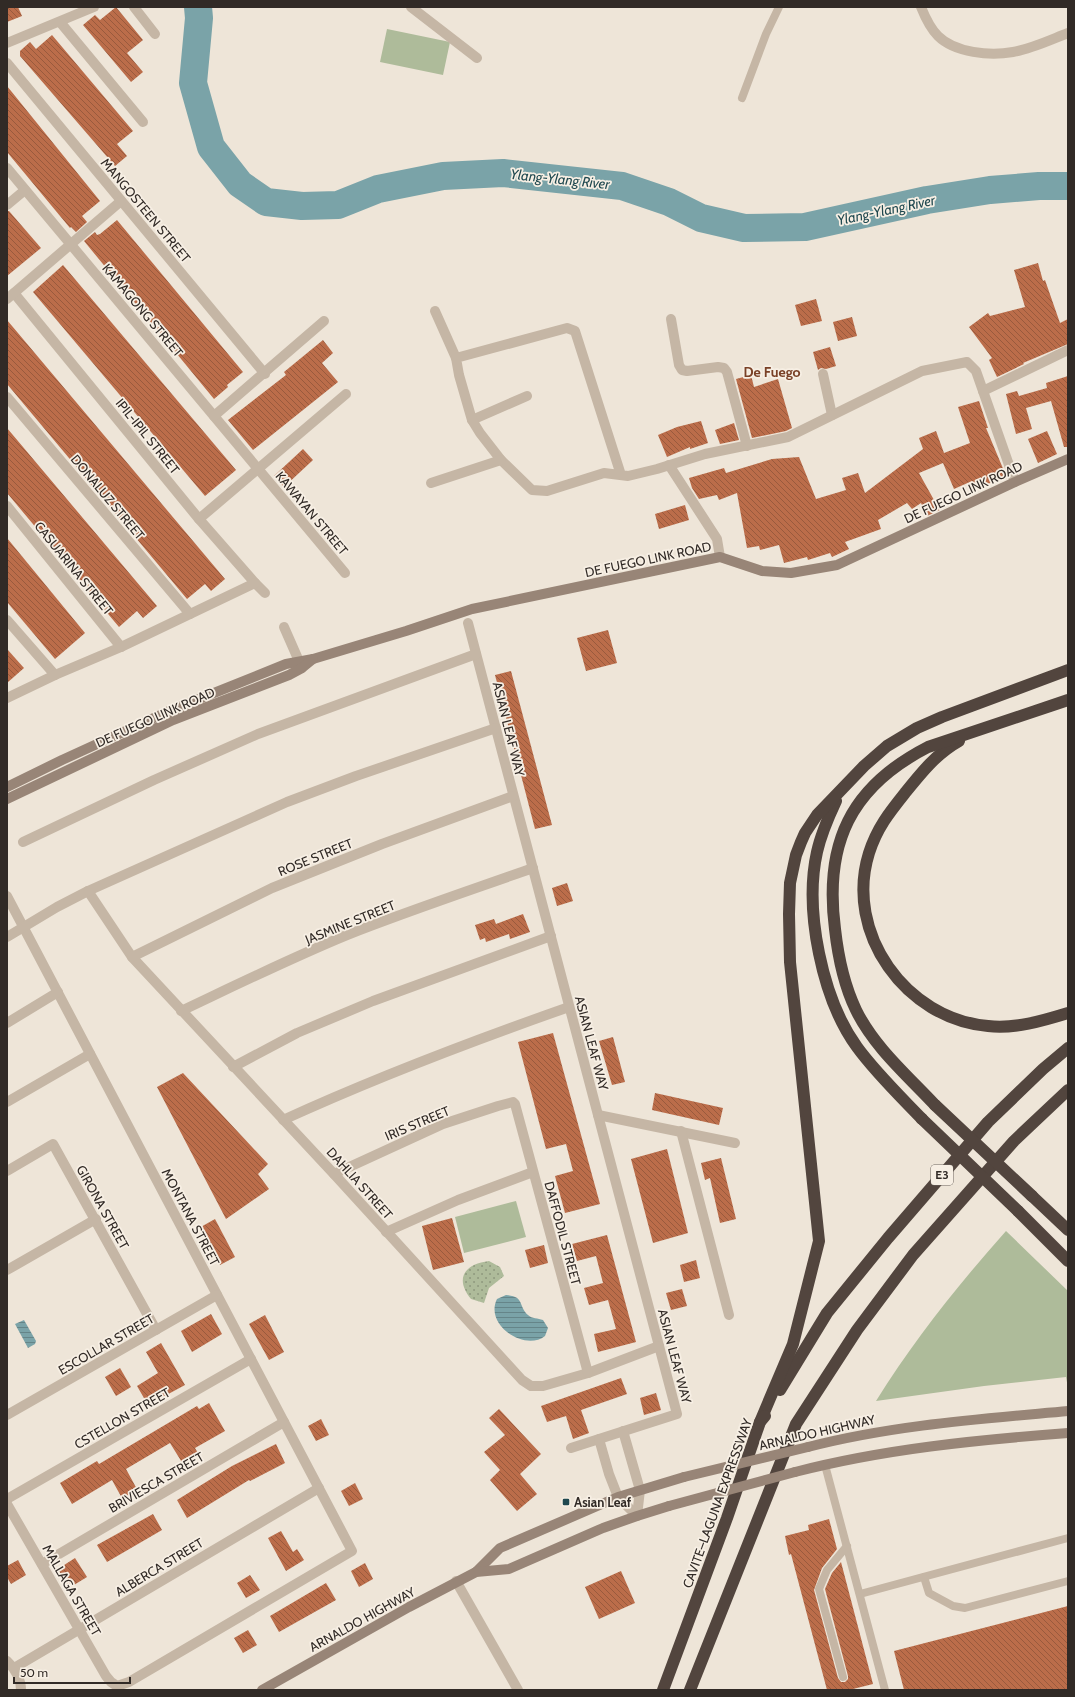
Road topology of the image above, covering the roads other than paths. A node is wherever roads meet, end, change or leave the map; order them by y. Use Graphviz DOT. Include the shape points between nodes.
graph roads {
  1 [pos="94,7"];
  2 [pos="134,7"];
  3 [pos="411,7"];
  4 [pos="779,7"];
  5 [pos="921,7"];
  6 [pos="60,22"];
  7 [pos="1068,33"];
  8 [pos="155,34"];
  9 [pos="7,43"];
  10 [pos="477,58"];
  11 [pos="7,63"];
  12 [pos="742,98"];
  13 [pos="143,122"];
  14 [pos="7,168"];
  15 [pos="25,190"];
  16 [pos="121,201"];
  17 [pos="7,205"];
  18 [pos="70,244"];
  19 [pos="10,296"];
  20 [pos="435,311"];
  21 [pos="671,320"];
  22 [pos="324,321"];
  23 [pos="1068,350"];
  24 [pos="456,358"];
  25 [pos="265,374"];
  26 [pos="823,374"];
  27 [pos="983,391"];
  28 [pos="346,394"];
  29 [pos="527,396"];
  30 [pos="7,397"];
  31 [pos="832,415"];
  32 [pos="214,416"];
  33 [pos="472,420"];
  34 [pos="747,446"];
  35 [pos="1068,459"];
  36 [pos="501,460"];
  37 [pos="669,465"];
  38 [pos="258,469"];
  39 [pos="621,475"];
  40 [pos="431,482"];
  41 [pos="1015,482"];
  42 [pos="7,506"];
  43 [pos="200,519"];
  44 [pos="720,557"];
  45 [pos="345,572"];
  46 [pos="255,583"];
  47 [pos="266,593"];
  48 [pos="190,614"];
  49 [pos="7,620"];
  50 [pos="468,623"];
  51 [pos="284,627"];
  52 [pos="121,647"];
  53 [pos="476,654"];
  54 [pos="300,665"];
  55 [pos="1068,670"];
  56 [pos="55,675"];
  57 [pos="7,698"];
  58 [pos="1068,700"];
  59 [pos="496,728"];
  60 [pos="977,730"];
  61 [pos="851,778"];
  62 [pos="7,787"];
  63 [pos="513,796"];
  64 [pos="7,800"];
  65 [pos="23,842"];
  66 [pos="533,868"];
  67 [pos="88,892"];
  68 [pos="7,896"];
  69 [pos="24,928"];
  70 [pos="551,936"];
  71 [pos="7,937"];
  72 [pos="132,957"];
  73 [pos="58,992"];
  74 [pos="569,1007"];
  75 [pos="181,1011"];
  76 [pos="1068,1013"];
  77 [pos="7,1022"];
  78 [pos="1068,1048"];
  79 [pos="90,1054"];
  80 [pos="233,1066"];
  81 [pos="1066,1093"];
  82 [pos="7,1102"];
  83 [pos="513,1102"];
  84 [pos="598,1115"];
  85 [pos="283,1120"];
  86 [pos="681,1131"];
  87 [pos="735,1143"];
  88 [pos="7,1171"];
  89 [pos="533,1172"];
  90 [pos="334,1174"];
  91 [pos="96,1219"];
  92 [pos="1068,1230"];
  93 [pos="386,1232"];
  94 [pos="1068,1261"];
  95 [pos="7,1270"];
  96 [pos="217,1295"];
  97 [pos="728,1315"];
  98 [pos="156,1330"];
  99 [pos="658,1346"];
  100 [pos="251,1359"];
  101 [pos="588,1372"];
  102 [pos="1068,1411"];
  103 [pos="7,1415"];
  104 [pos="284,1422"];
  105 [pos="760,1422"];
  106 [pos="623,1431"];
  107 [pos="1068,1433"];
  108 [pos="599,1439"];
  109 [pos="571,1448"];
  110 [pos="825,1464"];
  111 [pos="318,1488"];
  112 [pos="640,1490"];
  113 [pos="618,1497"];
  114 [pos="7,1499"];
  115 [pos="7,1504"];
  116 [pos="637,1516"];
  117 [pos="1068,1538"];
  118 [pos="846,1546"];
  119 [pos="42,1564"];
  120 [pos="476,1572"];
  121 [pos="924,1577"];
  122 [pos="456,1581"];
  123 [pos="1068,1581"];
  124 [pos="860,1594"];
  125 [pos="80,1629"];
  126 [pos="10,1665"];
  127 [pos="843,1677"];
  128 [pos="117,1686"];
  129 [pos="22,1689"];
  130 [pos="262,1690"];
  131 [pos="518,1690"];
  132 [pos="662,1690"];
  133 [pos="690,1690"];
  134 [pos="886,1690"];
  1 -- 6 [label="street"];
  2 -- 8 [label="street"];
  3 -- 10 [label="street"];
  4 -- 12 [label="lane"];
  5 -- 7 [label="street" via="926,20 939,37 962,50 990,54 1014,52"];
  6 -- 9 [label="street"];
  6 -- 13 [label="street"];
  11 -- 16 [label="street, MANGOSTEEN STREET"];
  14 -- 15 [label="street, KAMAGONG STREET"];
  15 -- 17 [label="street"];
  15 -- 18 [label="street, KAMAGONG STREET"];
  16 -- 18 [label="street"];
  16 -- 25 [label="street, MANGOSTEEN STREET"];
  18 -- 19 [label="street"];
  18 -- 32 [label="street, KAMAGONG STREET"];
  19 -- 43 [label="street, IPIL-IPIL STREET"];
  20 -- 24 [label="street"];
  21 -- 34 [label="street" via="682,370 718,366 727,372"];
  22 -- 25 [label="street"];
  23 -- 27 [label="street"];
  24 -- 33 [label="street"];
  24 -- 39 [label="street" via="567,328 576,331"];
  25 -- 32 [label="street"];
  26 -- 31 [label="street"];
  27 -- 31 [label="street" via="976,371 967,362 922,372"];
  27 -- 41 [label="street"];
  28 -- 38 [label="street"];
  29 -- 33 [label="street"];
  30 -- 48 [label="street, DONALUZ STREET"];
  31 -- 34 [label="street" via="788,437"];
  32 -- 38 [label="street, KAMAGONG STREET"];
  33 -- 36 [label="street"];
  34 -- 37 [label="street" via="705,454"];
  35 -- 41 [label="main road, DE FUEGO LINK ROAD"];
  36 -- 39 [label="street" via="532,490 547,491 604,473"];
  36 -- 40 [label="street"];
  37 -- 39 [label="street" via="628,476"];
  37 -- 44 [label="street" via="717,539"];
  38 -- 43 [label="street"];
  38 -- 45 [label="street, KAWAYAN STREET"];
  41 -- 44 [label="main road, DE FUEGO LINK ROAD" via="837,565 791,573 762,571"];
  42 -- 52 [label="street, CASUARINA STREET"];
  43 -- 46 [label="street, IPIL-IPIL STREET"];
  44 -- 54 [label="main road, DE FUEGO LINK ROAD" via="472,609"];
  46 -- 47 [label="street, IPIL-IPIL STREET"];
  46 -- 48 [label="street"];
  48 -- 52 [label="street"];
  49 -- 56 [label="street"];
  50 -- 53 [label="street, ASIAN LEAF WAY"];
  51 -- 54 [label="street"];
  52 -- 56 [label="street"];
  53 -- 59 [label="street, ASIAN LEAF WAY"];
  53 -- 65 [label="street" via="258,734"];
  54 -- 62 [label="main road, DE FUEGO LINK ROAD" via="286,664 169,711"];
  54 -- 64 [label="main road, DE FUEGO LINK ROAD" via="173,720"];
  55 -- 61 [label="highway" via="917,728 882,751"];
  56 -- 57 [label="street"];
  58 -- 60 [label="highway"];
  59 -- 63 [label="street, ASIAN LEAF WAY"];
  59 -- 67 [label="street" via="287,802"];
  60 -- 76 [label="highway" via="950,746 925,768 881,825 869,854 864,880 865,906 871,933 881,956 908,991 927,1006 950,1017 976,1025 1000,1027 1037,1022"];
  60 -- 92 [label="highway, bridge" via="928,747 908,758 874,786 848,820 838,845 833,869 832,894 836,942 848,990 856,1010 879,1045 935,1105"];
  61 -- 94 [label="highway, bridge" via="821,834 816,853 813,904 820,956 843,1025 856,1046 922,1120"];
  61 -- 105 [label="highway" via="817,815 805,833 796,855 790,883 789,938 792,991 819,1241 793,1344"];
  63 -- 66 [label="street, ASIAN LEAF WAY"];
  63 -- 72 [label="street, ROSE STREET" via="272,888"];
  66 -- 70 [label="street, ASIAN LEAF WAY"];
  66 -- 75 [label="street, JASMINE STREET" via="346,936"];
  67 -- 69 [label="street" via="57,907"];
  67 -- 72 [label="street, DAHLIA STREET"];
  68 -- 69 [label="street, MONTANA STREET"];
  69 -- 71 [label="street"];
  69 -- 73 [label="street, MONTANA STREET"];
  70 -- 74 [label="street, ASIAN LEAF WAY"];
  70 -- 80 [label="street" via="374,1001 297,1033"];
  72 -- 75 [label="street, DAHLIA STREET"];
  73 -- 77 [label="street"];
  73 -- 79 [label="street, MONTANA STREET"];
  74 -- 84 [label="street, ASIAN LEAF WAY"];
  74 -- 85 [label="street" via="464,1044"];
  75 -- 80 [label="street, DAHLIA STREET"];
  78 -- 105 [label="highway, CAVITE–LAGUNA EXPRESSWAY / E3" via="988,1122 888,1238 827,1313"];
  79 -- 82 [label="street"];
  79 -- 96 [label="street, MONTANA STREET"];
  80 -- 85 [label="street, DAHLIA STREET"];
  81 -- 133 [label="highway, E3" via="1014,1141 913,1255 857,1330 796,1424"];
  83 -- 89 [label="street, DAFFODIL STREET" via="517,1106"];
  83 -- 90 [label="street, IRIS STREET" via="443,1124"];
  84 -- 86 [label="street"];
  84 -- 99 [label="street, ASIAN LEAF WAY"];
  85 -- 90 [label="street, DAHLIA STREET"];
  86 -- 87 [label="street"];
  86 -- 97 [label="street"];
  88 -- 91 [label="street, GIRONA STREET" via="53,1144"];
  89 -- 93 [label="street" via="458,1200"];
  89 -- 101 [label="street, DAFFODIL STREET"];
  90 -- 93 [label="street, DAHLIA STREET"];
  91 -- 95 [label="street"];
  91 -- 98 [label="street, GIRONA STREET"];
  93 -- 101 [label="street, DAHLIA STREET" via="522,1380 531,1386 543,1386"];
  96 -- 98 [label="street, ESCOLLAR STREET"];
  96 -- 100 [label="street, MONTANA STREET"];
  98 -- 103 [label="street, ESCOLLAR STREET"];
  99 -- 101 [label="street, DAHLIA STREET"];
  99 -- 106 [label="street, ASIAN LEAF WAY" via="677,1414"];
  100 -- 104 [label="street, MONTANA STREET"];
  100 -- 114 [label="street, CSTELLON STREET"];
  102 -- 112 [label="main road, ARNALDO HIGHWAY, bridge" via="885,1430 839,1439"];
  104 -- 111 [label="street, MONTANA STREET"];
  104 -- 119 [label="street, BRIVIESCA STREET"];
  105 -- 132 [label="highway, CAVITE–LAGUNA EXPRESSWAY"];
  106 -- 108 [label="street, ASIAN LEAF WAY"];
  106 -- 112 [label="street"];
  107 -- 110 [label="main road, ARNALDO HIGHWAY" via="916,1448"];
  108 -- 109 [label="street, ASIAN LEAF WAY"];
  108 -- 113 [label="street"];
  110 -- 116 [label="main road, ARNALDO HIGHWAY, bridge"];
  110 -- 118 [label="lane"];
  111 -- 125 [label="street, ALBERCA STREET"];
  111 -- 128 [label="street, MONTANA STREET" via="352,1551 129,1682"];
  112 -- 113 [label="main road, ARNALDO HIGHWAY"];
  112 -- 116 [label="street"];
  113 -- 116 [label="street"];
  113 -- 120 [label="main road, ARNALDO HIGHWAY" via="500,1548"];
  115 -- 119 [label="street, MALLAGA STREET"];
  116 -- 120 [label="main road, ARNALDO HIGHWAY" via="509,1569"];
  117 -- 121 [label="lane"];
  118 -- 124 [label="lane"];
  118 -- 127 [label="lane" via="827,1570 819,1589"];
  119 -- 125 [label="street, MALLAGA STREET"];
  120 -- 122 [label="main road, ARNALDO HIGHWAY"];
  121 -- 123 [label="lane" via="929,1593 953,1606 965,1608"];
  121 -- 124 [label="lane"];
  122 -- 130 [label="main road, ARNALDO HIGHWAY"];
  122 -- 131 [label="street"];
  124 -- 134 [label="lane"];
  125 -- 126 [label="street, ALBERCA STREET"];
  125 -- 128 [label="street, MALLAGA STREET" via="106,1676"];
  126 -- 129 [label="street" via="19,1677"];
}
